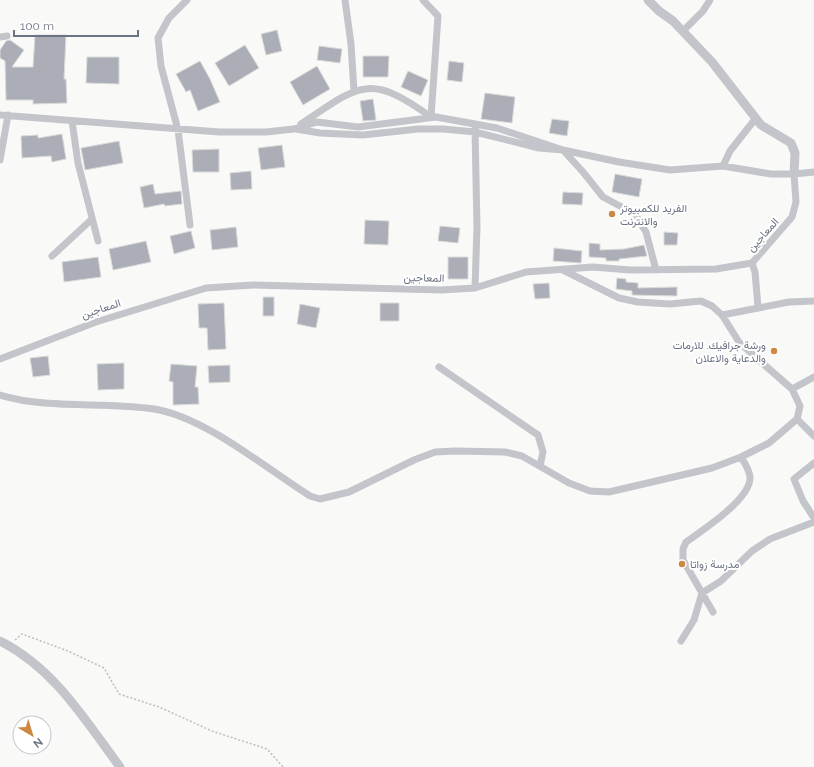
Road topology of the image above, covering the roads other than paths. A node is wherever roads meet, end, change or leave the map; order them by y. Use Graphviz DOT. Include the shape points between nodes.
graph roads {
  1 [pos="187,0"];
  2 [pos="345,0"];
  3 [pos="423,0"];
  4 [pos="648,0"];
  5 [pos="710,0"];
  6 [pos="684,31"];
  7 [pos="354,91"];
  8 [pos="4,115"];
  9 [pos="431,117"];
  10 [pos="756,118"];
  11 [pos="72,121"];
  12 [pos="475,124"];
  13 [pos="294,129"];
  14 [pos="178,130"];
  15 [pos="475,132"];
  16 [pos="563,150"];
  17 [pos="0,160"];
  18 [pos="723,166"];
  19 [pos="814,172"];
  20 [pos="794,174"];
  21 [pos="92,219"];
  22 [pos="190,225"];
  23 [pos="98,241"];
  24 [pos="52,256"];
  25 [pos="752,263"];
  26 [pos="563,270"];
  27 [pos="656,270"];
  28 [pos="475,288"];
  29 [pos="814,301"];
  30 [pos="758,307"];
  31 [pos="722,315"];
  32 [pos="0,360"];
  33 [pos="439,367"];
  34 [pos="814,377"];
  35 [pos="792,388"];
  36 [pos="0,395"];
  37 [pos="797,419"];
  38 [pos="814,436"];
  39 [pos="741,457"];
  40 [pos="814,463"];
  41 [pos="540,466"];
  42 [pos="814,518"];
  43 [pos="814,522"];
  44 [pos="702,592"];
  45 [pos="713,612"];
  46 [pos="0,640"];
  47 [pos="681,642"];
  48 [pos="120,767"];
  1 -- 14 [label="street" via="169,18 158,38 161,66"];
  2 -- 7 [label="street"];
  3 -- 9 [label="street" via="438,16"];
  4 -- 6 [label="street"];
  5 -- 6 [label="street" via="703,12"];
  6 -- 10 [label="street"];
  7 -- 9 [label="street" via="371,88 388,92 410,102"];
  7 -- 13 [label="street"];
  8 -- 11 [label="street"];
  8 -- 17 [label="street"];
  9 -- 12 [label="street"];
  9 -- 13 [label="street" via="358,127 317,122"];
  10 -- 18 [label="street" via="730,151"];
  10 -- 20 [label="street" via="767,129 786,138 793,146"];
  11 -- 14 [label="street"];
  11 -- 21 [label="street" via="78,163"];
  12 -- 15 [label="street"];
  12 -- 16 [label="street" via="497,128"];
  13 -- 14 [label="street" via="266,132"];
  13 -- 15 [label="street" via="345,135 370,135 418,129"];
  14 -- 22 [label="street"];
  15 -- 16 [label="street" via="539,148"];
  15 -- 28 [label="street" via="478,227"];
  16 -- 18 [label="street" via="670,170"];
  16 -- 27 [label="street" via="603,197 628,209 640,220 646,232"];
  18 -- 20 [label="street" via="771,174"];
  19 -- 20 [label="street"];
  20 -- 25 [label="street, المعاجين" via="796,202 792,217"];
  21 -- 23 [label="street"];
  21 -- 24 [label="street"];
  25 -- 27 [label="street, المعاجين" via="716,269"];
  25 -- 30 [label="street"];
  26 -- 27 [label="street, المعاجين" via="593,267"];
  26 -- 28 [label="street, المعاجين" via="526,272"];
  26 -- 31 [label="street" via="619,298 670,304 701,302 712,306"];
  28 -- 32 [label="street, المعاجين" via="206,288 96,322"];
  29 -- 30 [label="street"];
  30 -- 31 [label="street"];
  31 -- 35 [label="street" via="739,342"];
  33 -- 41 [label="street" via="538,435 543,452"];
  34 -- 35 [label="street"];
  35 -- 37 [label="street" via="800,406"];
  36 -- 41 [label="street" via="32,402 115,405 175,414 249,455 310,496 320,499 349,492 435,452 505,452 522,456"];
  37 -- 38 [label="street"];
  37 -- 39 [label="street" via="769,443"];
  39 -- 41 [label="street" via="712,468 609,492 590,491 569,483"];
  39 -- 44 [label="street" via="750,477 743,495 686,542 683,549 683,560"];
  40 -- 42 [label="street" via="794,479 803,501"];
  43 -- 44 [label="street" via="770,539 752,551 721,581"];
  44 -- 45 [label="street"];
  44 -- 47 [label="street" via="694,620"];
  46 -- 48 [label="street" via="26,655 64,692"];
}
